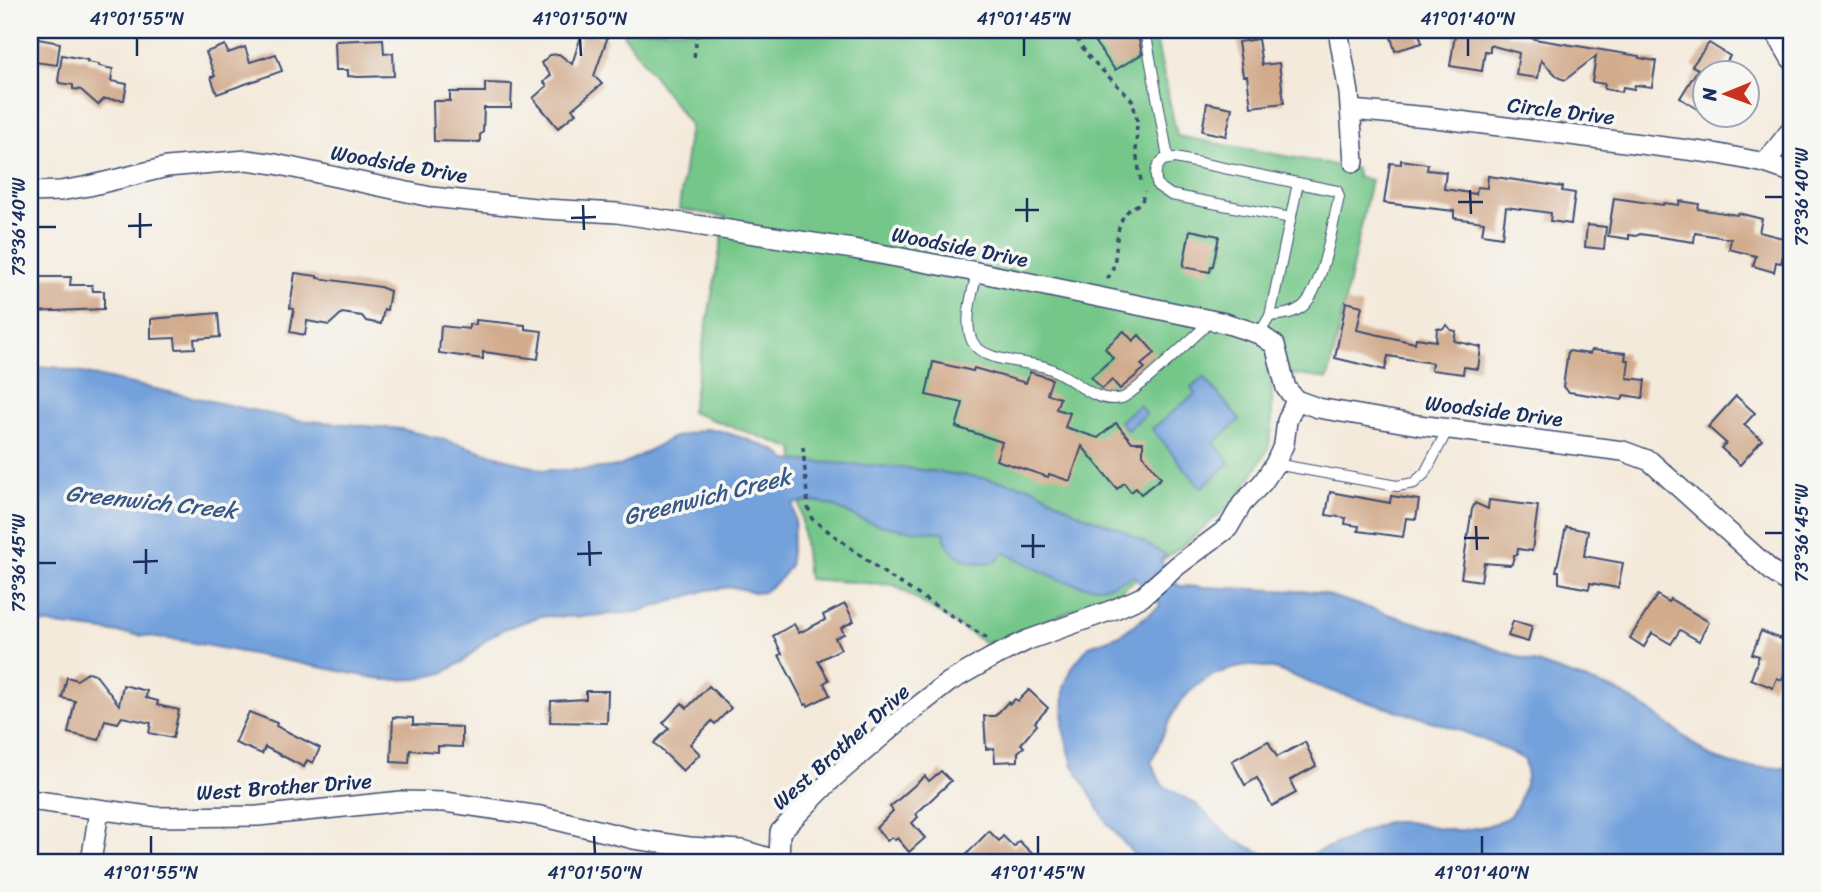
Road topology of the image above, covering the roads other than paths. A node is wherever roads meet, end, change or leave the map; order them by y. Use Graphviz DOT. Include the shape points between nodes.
graph roads {
  1 [pos="1145,30"];
  2 [pos="1338,30"];
  3 [pos="1774,30"];
  4 [pos="1791,59"];
  5 [pos="1351,110"];
  6 [pos="1791,130"];
  7 [pos="1168,158"];
  8 [pos="1354,162"];
  9 [pos="1765,163"];
  10 [pos="1791,172"];
  11 [pos="1298,183"];
  12 [pos="30,192"];
  13 [pos="1291,218"];
  14 [pos="977,272"];
  15 [pos="1270,316"];
  16 [pos="1211,321"];
  17 [pos="1259,334"];
  18 [pos="1296,400"];
  19 [pos="1448,429"];
  20 [pos="1275,464"];
  21 [pos="1791,584"];
  22 [pos="30,800"];
  23 [pos="99,811"];
  24 [pos="91,862"];
  25 [pos="780,862"];
  1 -- 7 [label="lane"];
  2 -- 5 [label="street"];
  3 -- 4 [label="street"];
  5 -- 8 [label="street"];
  5 -- 9 [label="street, Circle Drive"];
  6 -- 9 [label="street"];
  7 -- 11 [label="lane"];
  7 -- 13 [label="lane" via="1160,163 1155,177 1158,186 1171,195"];
  9 -- 10 [label="street, Circle Drive"];
  11 -- 13 [label="lane"];
  11 -- 15 [label="lane" via="1335,190 1339,197 1320,275 1307,303 1293,313"];
  12 -- 14 [label="street, Woodside Drive" via="61,191 194,163 247,160 431,197 712,226"];
  13 -- 15 [label="lane"];
  14 -- 16 [label="street, Woodside Drive"];
  14 -- 16 [label="lane" via="970,326 972,341 983,353 1047,367 1106,399 1125,398"];
  15 -- 17 [label="lane"];
  16 -- 17 [label="street, Woodside Drive"];
  17 -- 18 [label="street" via="1275,345 1286,388"];
  18 -- 19 [label="street, Woodside Drive" via="1318,408"];
  18 -- 20 [label="street, West Brother Drive"];
  19 -- 20 [label="lane" via="1425,473 1414,483 1397,486"];
  19 -- 21 [label="street, Woodside Drive" via="1623,451 1650,461"];
  20 -- 25 [label="street, West Brother Drive" via="1228,528 1142,597 1006,651 949,682 904,717 832,779 780,832"];
  22 -- 23 [label="street, West Brother Drive"];
  23 -- 24 [label="street"];
  23 -- 25 [label="street, West Brother Drive" via="156,817 258,816 401,801 445,802 540,816 634,839 742,850"];
}
